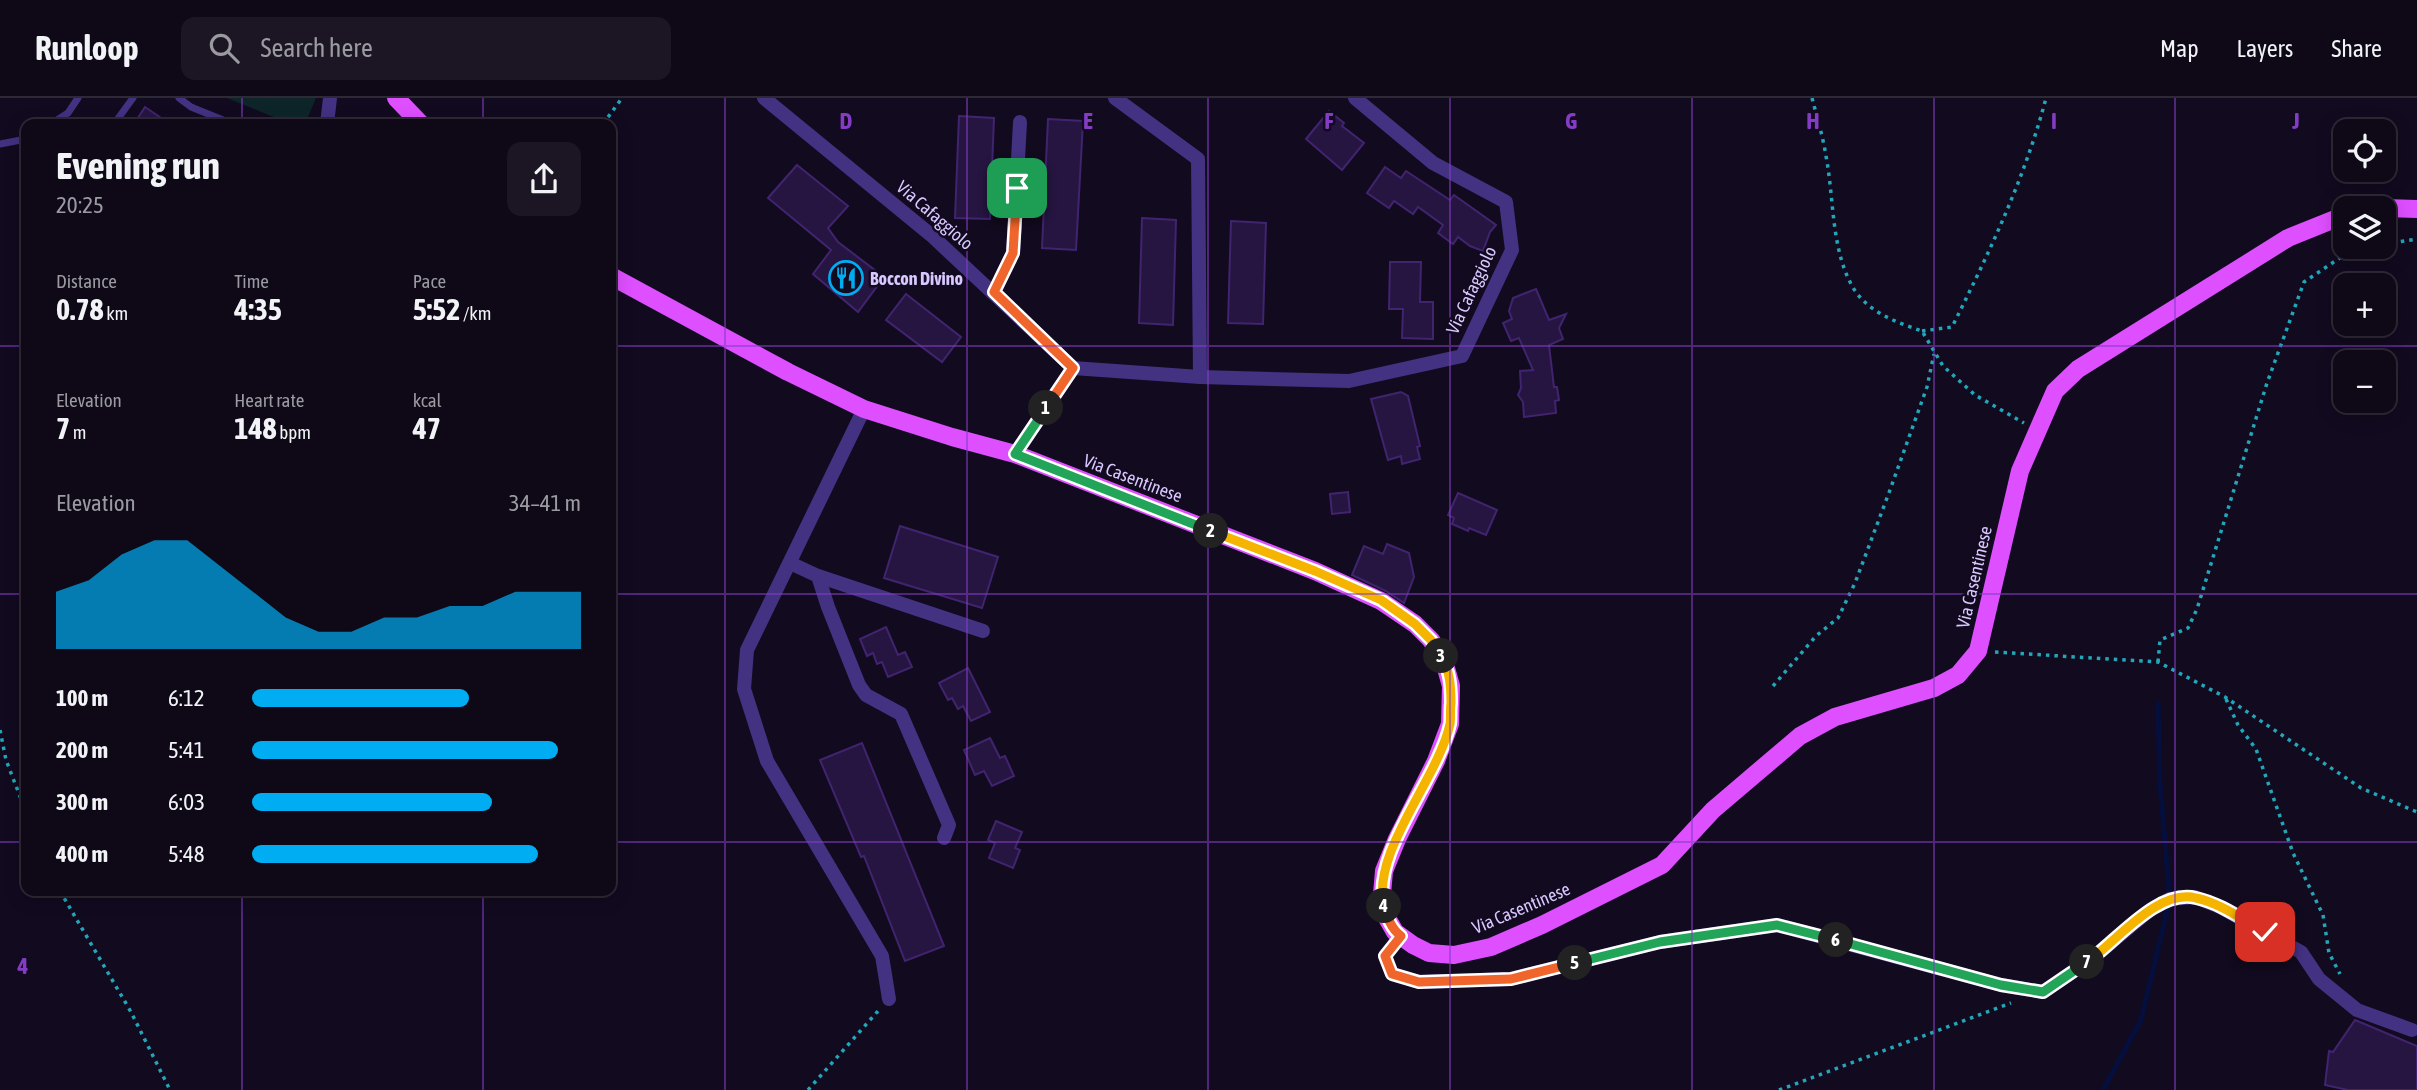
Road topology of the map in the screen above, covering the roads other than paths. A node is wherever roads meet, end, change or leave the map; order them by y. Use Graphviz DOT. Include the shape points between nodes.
graph roads {
  1 [pos="78,98"];
  2 [pos="133,98"];
  3 [pos="179,98"];
  4 [pos="330,98"];
  5 [pos="396,98"];
  6 [pos="764,98"];
  7 [pos="1115,98"];
  8 [pos="1356,98"];
  9 [pos="214,117"];
  10 [pos="59,119"];
  11 [pos="118,119"];
  12 [pos="219,119"];
  13 [pos="328,119"];
  14 [pos="416,119"];
  15 [pos="1020,122"];
  16 [pos="21,140"];
  17 [pos="0,144"];
  18 [pos="2396,208"];
  19 [pos="2417,209"];
  20 [pos="2333,220"];
  21 [pos="616,279"];
  22 [pos="994,292"];
  23 [pos="1073,368"];
  24 [pos="1200,377"];
  25 [pos="864,409"];
  26 [pos="1015,454"];
  27 [pos="790,563"];
  28 [pos="818,576"];
  29 [pos="983,631"];
  30 [pos="944,838"];
  31 [pos="1401,936"];
  32 [pos="889,999"];
  33 [pos="2412,1030"];
  1 -- 10 [label="lane"];
  2 -- 11 [label="lane"];
  3 -- 9 [label="lane"];
  4 -- 13 [label="street"];
  5 -- 14 [label="main road"];
  6 -- 22 [label="street, Via Cafaggiolo" via="932,235"];
  7 -- 24 [label="street" via="1198,159"];
  8 -- 24 [label="street, Via Cafaggiolo" via="1433,163 1506,202 1512,250 1462,356 1349,381"];
  9 -- 12 [label="lane"];
  15 -- 22 [label="street" via="1013,253"];
  16 -- 17 [label="lane"];
  18 -- 19 [label="main road"];
  20 -- 31 [label="main road, Via Casentinese" via="2288,238 2078,369 2055,391 2020,471 1978,651 1958,675 1934,688 1835,717 1800,736 1713,810 1662,865 1542,925 1490,947 1454,955 1429,953"];
  21 -- 25 [label="main road, Via Casentinese"];
  22 -- 23 [label="street, Via Cafaggiolo"];
  23 -- 24 [label="street, Via Cafaggiolo"];
  23 -- 26 [label="street"];
  25 -- 26 [label="main road, Via Casentinese"];
  25 -- 27 [label="street"];
  26 -- 31 [label="main road, Via Casentinese" via="1381,600 1431,640 1444,661 1451,686 1450,724 1384,871 1387,918"];
  27 -- 28 [label="street"];
  27 -- 32 [label="street" via="747,650 744,689 767,761 882,956"];
  28 -- 29 [label="street"];
  28 -- 30 [label="street" via="859,685 866,695 901,714 949,825"];
  31 -- 33 [label="street" via="1385,956 1392,974 1419,982 1511,979 1660,942 1777,925 2043,992 2150,910 2169,899 2194,897 2301,952 2319,979 2357,1010"];
}
